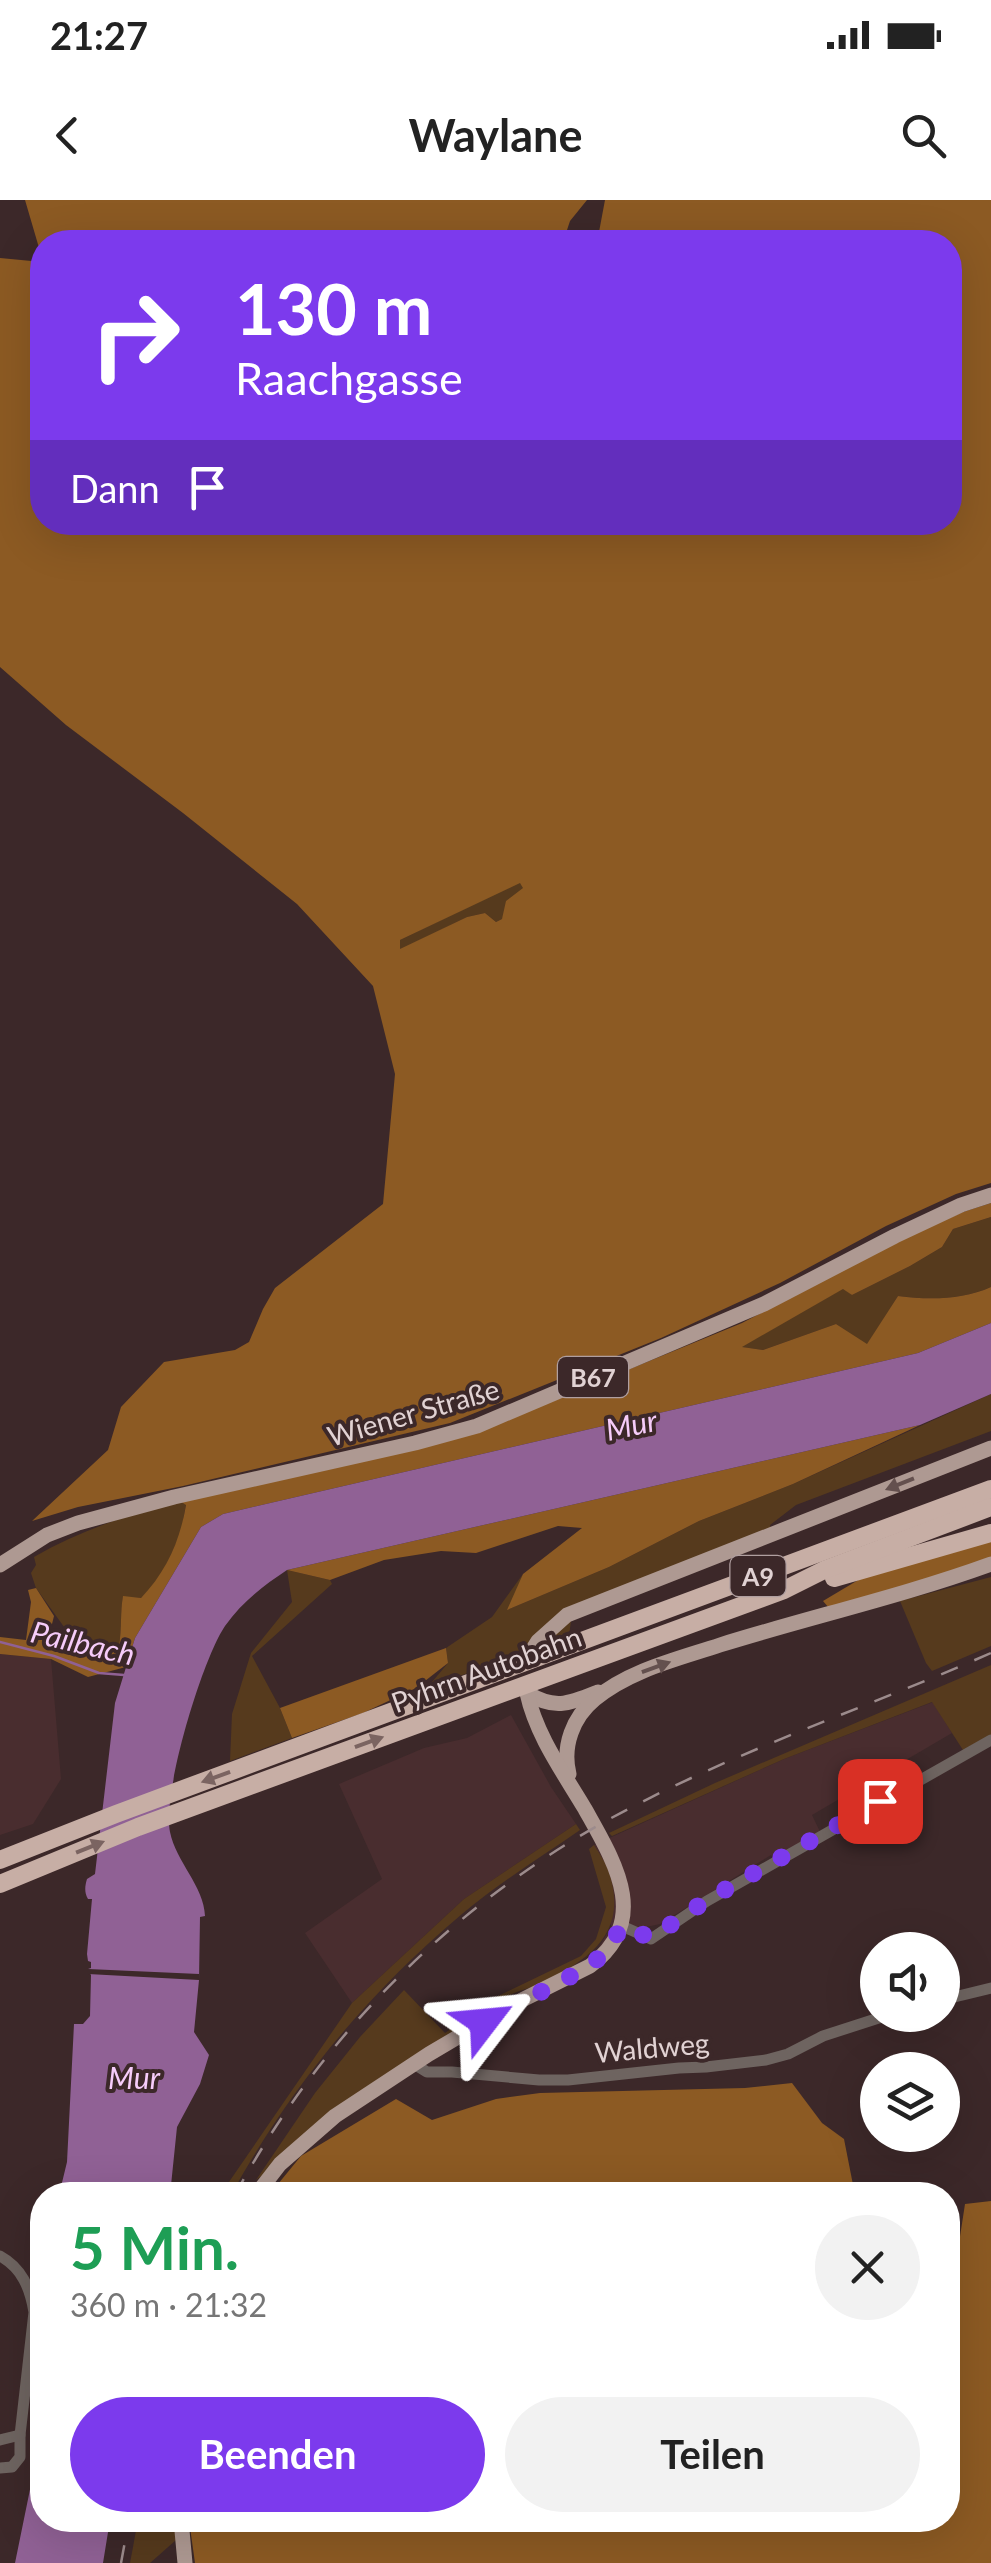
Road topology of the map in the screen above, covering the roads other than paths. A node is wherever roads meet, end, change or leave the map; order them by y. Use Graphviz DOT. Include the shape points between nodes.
graph roads {
  1 [pos="991,1195"];
  2 [pos="991,1448"];
  3 [pos="991,1481"];
  4 [pos="991,1489"];
  5 [pos="948,1503"];
  6 [pos="991,1506"];
  7 [pos="991,1533"];
  8 [pos="991,1564"];
  9 [pos="0,1565"];
  10 [pos="784,1590"];
  11 [pos="533,1649"];
  12 [pos="614,1685"];
  13 [pos="991,1740"];
  14 [pos="573,1787"];
  15 [pos="4,1858"];
  16 [pos="0,1884"];
  17 [pos="622,1921"];
  18 [pos="991,1988"];
  19 [pos="960,1996"];
  20 [pos="860,2024"];
  21 [pos="414,2064"];
  22 [pos="266,2182"];
  23 [pos="0,2256"];
  24 [pos="30,2292"];
  25 [pos="30,2347"];
  26 [pos="20,2434"];
  27 [pos="0,2440"];
  28 [pos="0,2468"];
  29 [pos="182,2532"];
  30 [pos="186,2563"];
  1 -- 9 [label="main road, Wiener Straße / B67" via="764,1304 477,1426 78,1523"];
  2 -- 11 [label="main road, one-way" via="567,1615"];
  3 -- 5 [label="highway"];
  4 -- 5 [label="highway, Pyhrn Autobahn / A9"];
  5 -- 15 [label="highway, Pyhrn Autobahn / A9, one-way"];
  6 -- 10 [label="highway, Pyhrn Autobahn / A9"];
  7 -- 10 [label="highway"];
  12 -- 8 [label="main road, one-way"];
  16 -- 10 [label="highway, Pyhrn Autobahn / A9, one-way"];
  12 -- 14 [label="main road" via="574,1726 566,1758"];
  12 -- 14 [label="main road" via="566,1704 526,1693"];
  13 -- 17 [label="street" via="651,1938"];
  14 -- 17 [label="main road" via="620,1877"];
  17 -- 21 [label="main road" via="590,1966"];
  18 -- 19 [label="street"];
  20 -- 21 [label="street, Waldweg" via="788,2054 706,2068 538,2080 426,2072"];
  21 -- 22 [label="main road" via="323,2125"];
  23 -- 24 [label="street" via="12,2262"];
  25 -- 26 [label="street"];
  26 -- 27 [label="street"];
  26 -- 28 [label="street" via="18,2462"];
  29 -- 30 [label="main road"];
}
